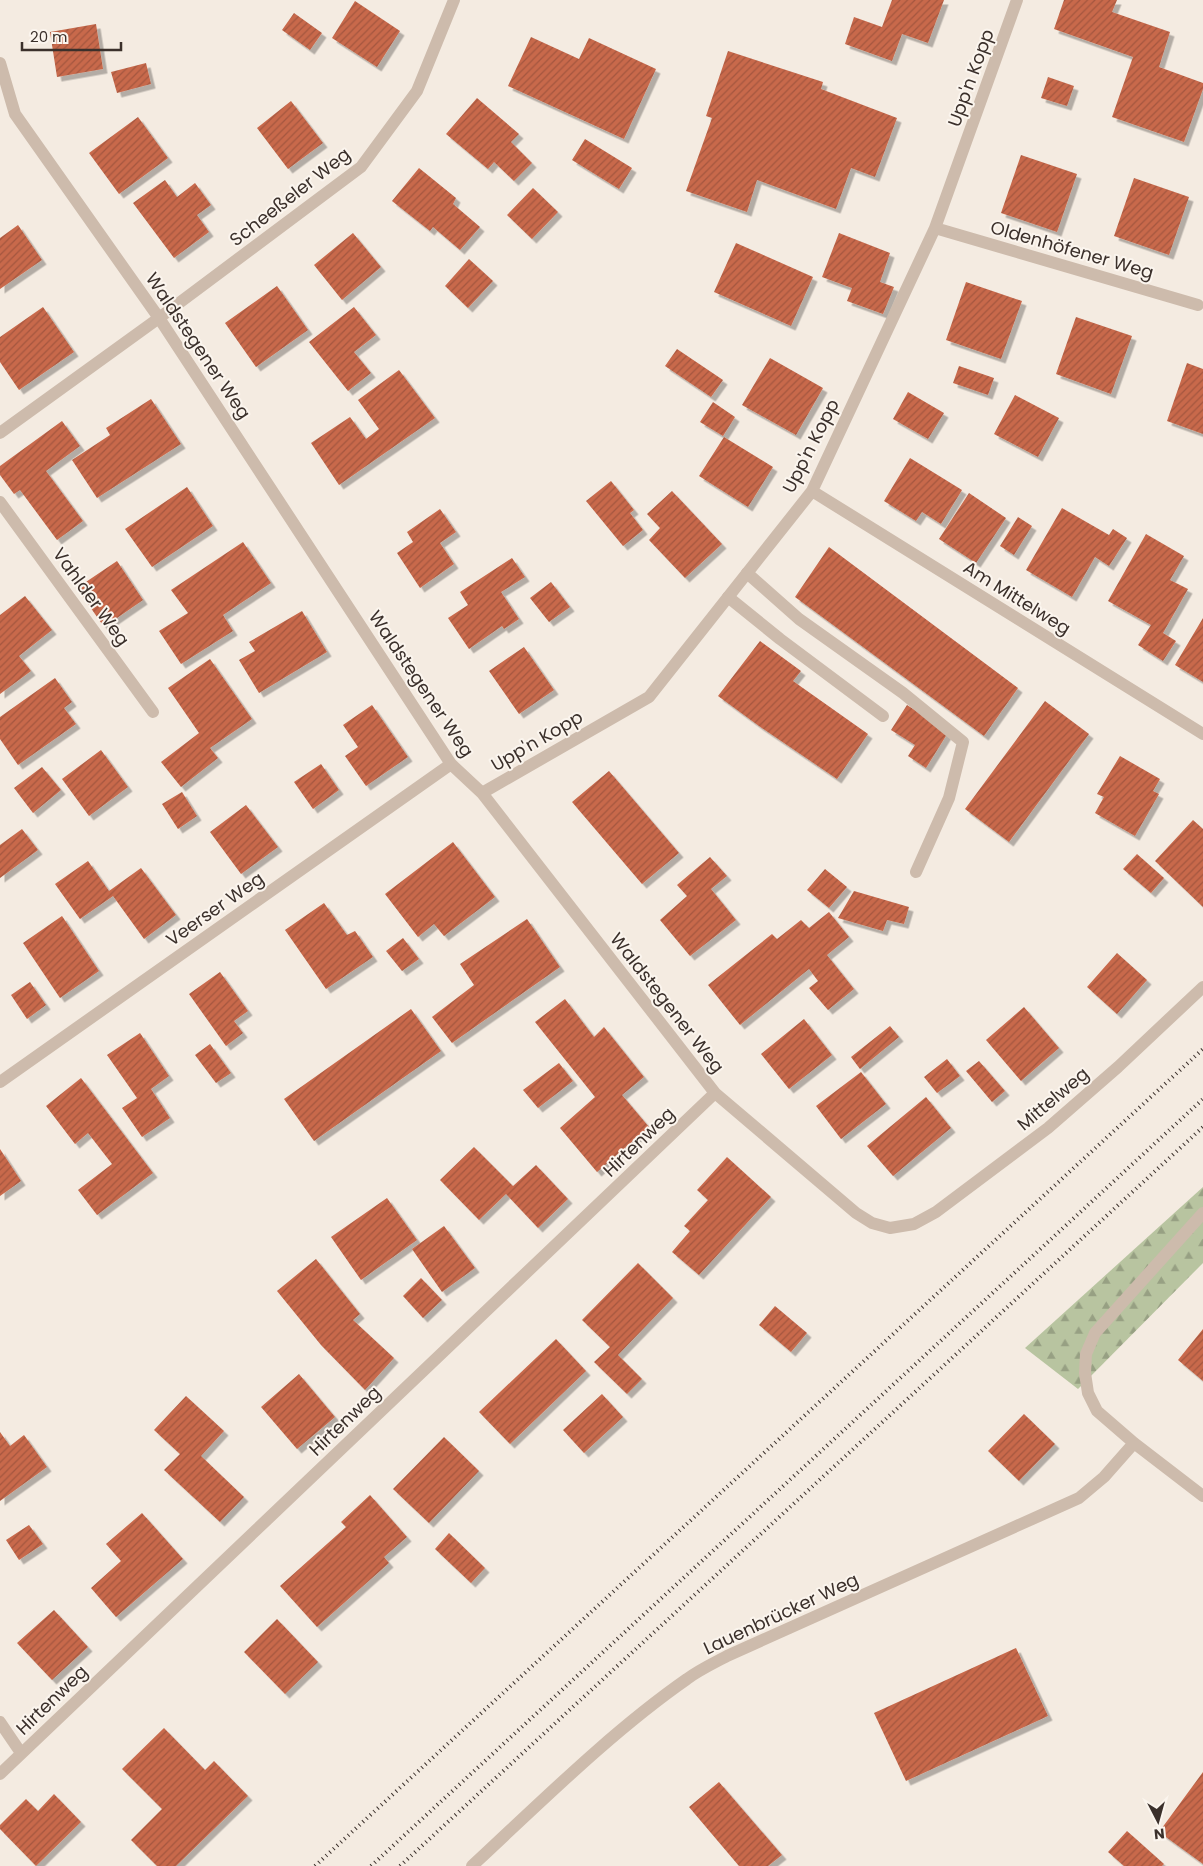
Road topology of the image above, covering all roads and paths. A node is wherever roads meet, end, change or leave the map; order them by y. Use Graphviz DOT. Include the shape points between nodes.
graph roads {
  1 [pos="454,0"];
  2 [pos="1017,0"];
  3 [pos="0,63"];
  4 [pos="935,228"];
  5 [pos="1198,305"];
  6 [pos="160,318"];
  7 [pos="0,432"];
  8 [pos="812,491"];
  9 [pos="0,502"];
  10 [pos="747,573"];
  11 [pos="728,597"];
  12 [pos="153,712"];
  13 [pos="883,716"];
  14 [pos="1203,734"];
  15 [pos="451,764"];
  16 [pos="482,793"];
  17 [pos="916,872"];
  18 [pos="1203,987"];
  19 [pos="0,1082"];
  20 [pos="715,1093"];
  21 [pos="1203,1213"];
  22 [pos="914,1224"];
  23 [pos="1134,1443"];
  24 [pos="1203,1496"];
  25 [pos="0,1722"];
  26 [pos="21,1753"];
  27 [pos="0,1774"];
  28 [pos="472,1866"];
  1 -- 6 [label="street, Scheeßeler Weg" via="417,91 361,167"];
  2 -- 4 [label="street, Upp'n Kopp"];
  3 -- 6 [label="street, Waldstegener Weg" via="15,114"];
  4 -- 5 [label="street, Oldenhöfener Weg"];
  4 -- 8 [label="street, Upp'n Kopp"];
  6 -- 7 [label="street"];
  6 -- 15 [label="street, Waldstegener Weg"];
  8 -- 10 [label="street, Upp'n Kopp"];
  8 -- 14 [label="street, Am Mittelweg"];
  9 -- 12 [label="street, Vahlder Weg"];
  10 -- 11 [label="street, Upp'n Kopp"];
  10 -- 17 [label="street" via="799,619 903,693 963,742 949,798"];
  11 -- 13 [label="street"];
  11 -- 16 [label="street, Upp'n Kopp" via="649,697"];
  15 -- 16 [label="street, Waldstegener Weg"];
  15 -- 19 [label="street, Veerser Weg"];
  16 -- 20 [label="street, Waldstegener Weg"];
  18 -- 22 [label="street, Mittelweg" via="1048,1128 936,1212"];
  20 -- 22 [label="street, Waldstegener Weg" via="856,1213 872,1223 890,1228"];
  20 -- 26 [label="street, Hirtenweg"];
  21 -- 23 [label="street" via="1094,1333 1086,1354 1088,1393 1097,1411"];
  23 -- 24 [label="street"];
  23 -- 28 [label="street, Lauenbrücker Weg" via="1104,1477 1079,1498 727,1656 688,1678 585,1762"];
  25 -- 26 [label="street"];
  26 -- 27 [label="street, Hirtenweg"];
}
